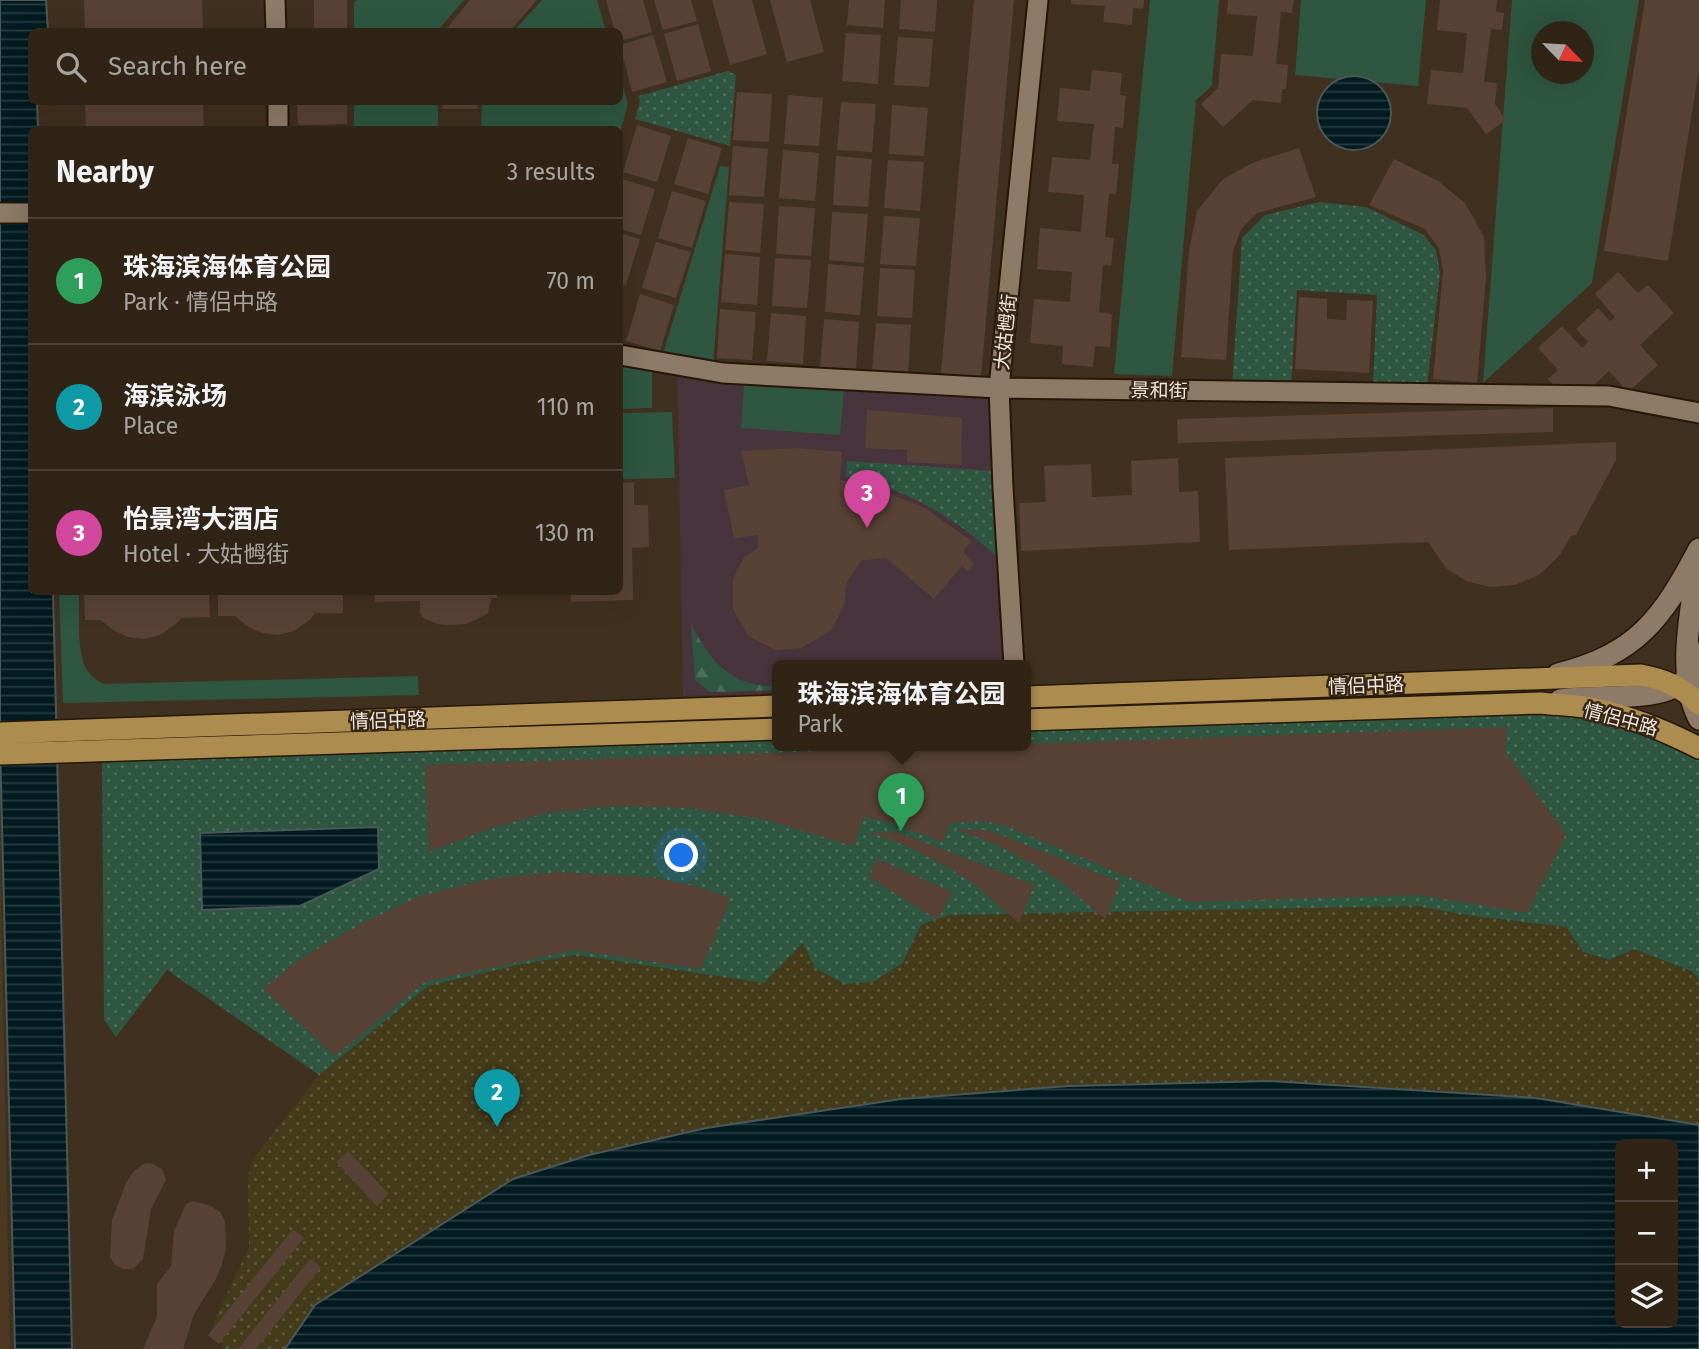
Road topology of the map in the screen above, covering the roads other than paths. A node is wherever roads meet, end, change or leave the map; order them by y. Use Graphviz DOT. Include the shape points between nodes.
graph roads {
  1 [pos="275,0"];
  2 [pos="1038,0"];
  3 [pos="276,28"];
  4 [pos="278,105"];
  5 [pos="278,126"];
  6 [pos="0,213"];
  7 [pos="28,213"];
  8 [pos="623,356"];
  9 [pos="999,388"];
  10 [pos="1699,413"];
  11 [pos="1699,550"];
  12 [pos="1699,653"];
  13 [pos="1014,660"];
  14 [pos="1540,679"];
  15 [pos="1688,690"];
  16 [pos="1031,697"];
  17 [pos="1540,704"];
  18 [pos="772,706"];
  19 [pos="1699,719"];
  20 [pos="1031,720"];
  21 [pos="772,729"];
  22 [pos="0,733"];
  23 [pos="69,742"];
  24 [pos="1699,748"];
  25 [pos="0,754"];
  1 -- 3 [label="street"];
  2 -- 9 [label="street, 大姑乸街"];
  4 -- 5 [label="street"];
  6 -- 7 [label="street"];
  8 -- 9 [label="street, 景和街" via="723,373"];
  9 -- 10 [label="street, 景和街" via="1609,396"];
  9 -- 13 [label="street, 大姑乸街"];
  11 -- 14 [label="main road" via="1670,599 1631,644 1582,668"];
  11 -- 15 [label="main road" via="1688,629"];
  12 -- 15 [label="main road"];
  14 -- 15 [label="highway, 情侣中路" via="1641,675"];
  14 -- 16 [label="highway, 情侣中路"];
  15 -- 17 [label="main road" via="1573,697"];
  15 -- 19 [label="main road"];
  17 -- 20 [label="highway, 情侣中路"];
  17 -- 24 [label="highway, 情侶中路" via="1593,708 1657,728"];
  18 -- 23 [label="highway, 情侣中路"];
  21 -- 23 [label="highway, 情侣中路"];
  22 -- 23 [label="highway, 情侣中路"];
  23 -- 25 [label="highway, 情侣中路"];
}
